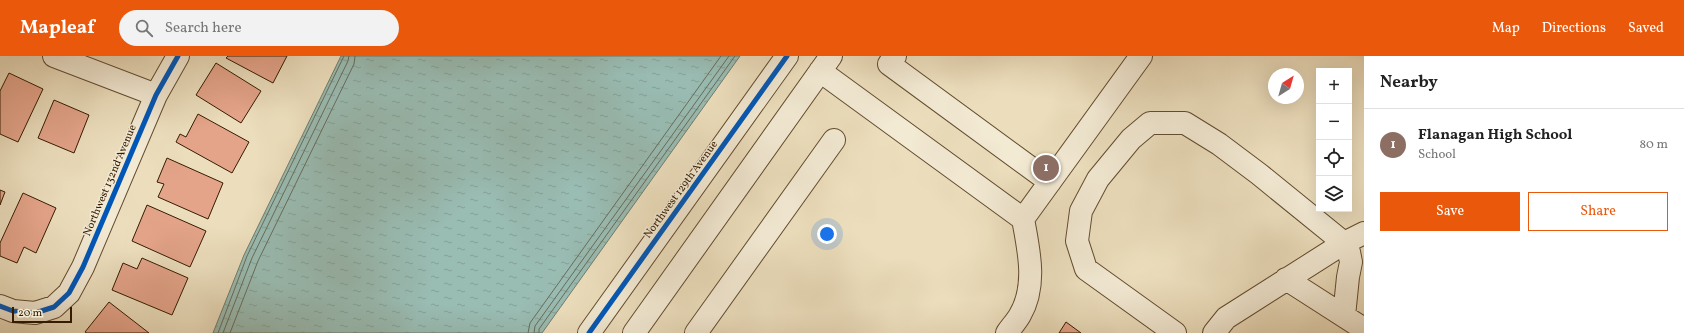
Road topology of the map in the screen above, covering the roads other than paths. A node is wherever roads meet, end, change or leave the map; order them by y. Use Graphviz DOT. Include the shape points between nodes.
graph roads {
  1 [pos="54,56"];
  2 [pos="178,56"];
  3 [pos="787,56"];
  4 [pos="895,56"];
  5 [pos="1141,56"];
  6 [pos="825,64"];
  7 [pos="156,95"];
  8 [pos="834,140"];
  9 [pos="1050,182"];
  10 [pos="1023,219"];
  11 [pos="1364,233"];
  12 [pos="1344,244"];
  13 [pos="1286,279"];
  14 [pos="0,306"];
  15 [pos="1344,316"];
  16 [pos="1364,329"];
  17 [pos="589,333"];
  18 [pos="634,333"];
  19 [pos="696,333"];
  20 [pos="1007,333"];
  21 [pos="1175,333"];
  22 [pos="1214,333"];
  1 -- 7 [label="street"];
  2 -- 7 [label="street, Northwest 132nd Avenue"];
  3 -- 17 [label="street, Northwest 129th Avenue"];
  4 -- 9 [label="street" via="889,64"];
  5 -- 9 [label="street"];
  6 -- 10 [label="street"];
  6 -- 18 [label="street"];
  7 -- 14 [label="street, Northwest 132nd Avenue" via="83,267 69,294 54,307 35,313 13,311"];
  8 -- 19 [label="street"];
  9 -- 10 [label="street"];
  10 -- 20 [label="street" via="1030,253 1030,285 1020,315"];
  11 -- 12 [label="street"];
  12 -- 13 [label="street"];
  12 -- 15 [label="street" via="1351,262"];
  12 -- 21 [label="street" via="1219,144 1185,123 1150,123 1130,139 1098,179 1081,211 1077,241 1086,269"];
  13 -- 15 [label="street"];
  13 -- 22 [label="street" via="1226,318"];
  15 -- 16 [label="street"];
}
